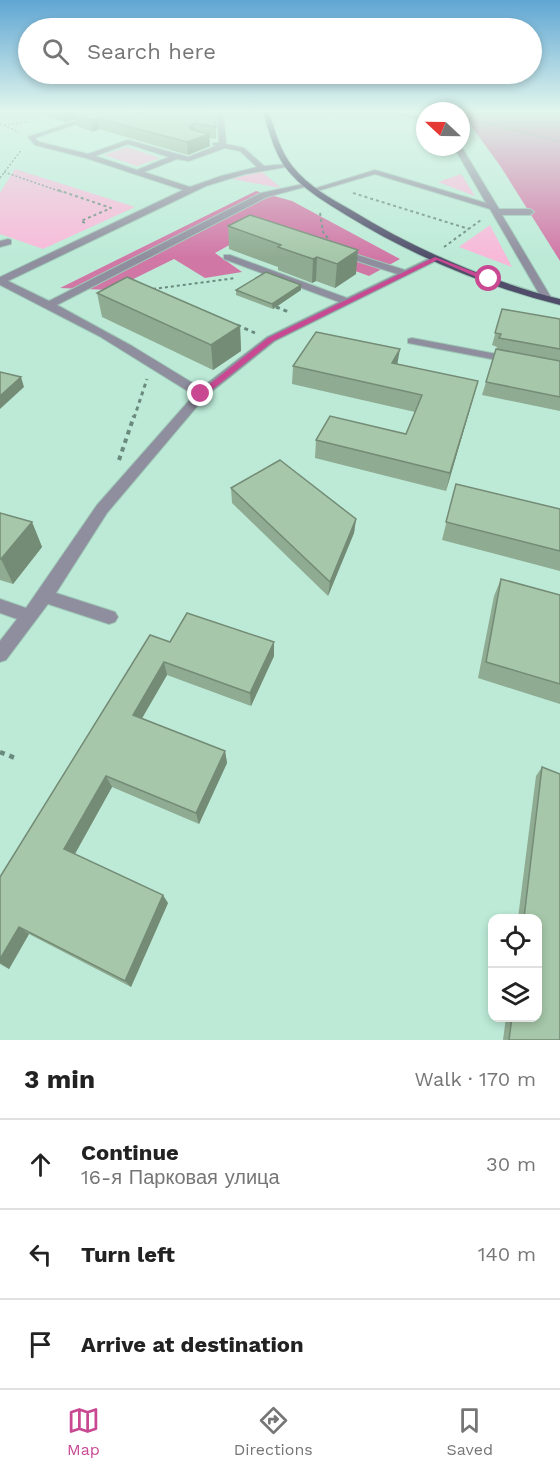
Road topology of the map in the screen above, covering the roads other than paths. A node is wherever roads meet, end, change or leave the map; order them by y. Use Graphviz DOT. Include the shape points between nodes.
graph roads {
  1 [pos="102,161"];
  2 [pos="167,161"];
  3 [pos="254,161"];
  4 [pos="285,161"];
  5 [pos="466,161"];
  6 [pos="288,166"];
  7 [pos="261,167"];
  8 [pos="138,172"];
  9 [pos="311,188"];
  10 [pos="188,189"];
  11 [pos="497,210"];
  12 [pos="530,212"];
  13 [pos="339,252"];
  14 [pos="227,257"];
  15 [pos="437,258"];
  16 [pos="405,273"];
  17 [pos="0,281"];
  18 [pos="547,299"];
  19 [pos="346,301"];
  20 [pos="560,302"];
  21 [pos="50,304"];
  22 [pos="412,341"];
  23 [pos="526,363"];
  24 [pos="201,394"];
  25 [pos="45,596"];
  26 [pos="0,606"];
  27 [pos="29,616"];
  28 [pos="109,617"];
  29 [pos="0,654"];
  1 -- 8 [label="street"];
  2 -- 8 [label="street"];
  3 -- 7 [label="street"];
  4 -- 6 [label="main road"];
  5 -- 11 [label="street"];
  6 -- 7 [label="street"];
  6 -- 9 [label="main road"];
  7 -- 10 [label="street"];
  8 -- 10 [label="street"];
  9 -- 11 [label="street" via="375,172"];
  9 -- 15 [label="main road" via="362,222"];
  9 -- 21 [label="street" via="264,195"];
  10 -- 17 [label="street"];
  11 -- 12 [label="street"];
  11 -- 18 [label="street"];
  13 -- 16 [label="street"];
  14 -- 19 [label="street"];
  15 -- 16 [label="street"];
  15 -- 18 [label="main road"];
  16 -- 19 [label="street"];
  17 -- 21 [label="street"];
  18 -- 20 [label="main road"];
  19 -- 24 [label="street" via="271,339"];
  21 -- 24 [label="street"];
  22 -- 23 [label="street"];
  24 -- 25 [label="street" via="102,509"];
  25 -- 27 [label="street"];
  25 -- 28 [label="street"];
  26 -- 27 [label="street"];
  27 -- 29 [label="street"];
}
